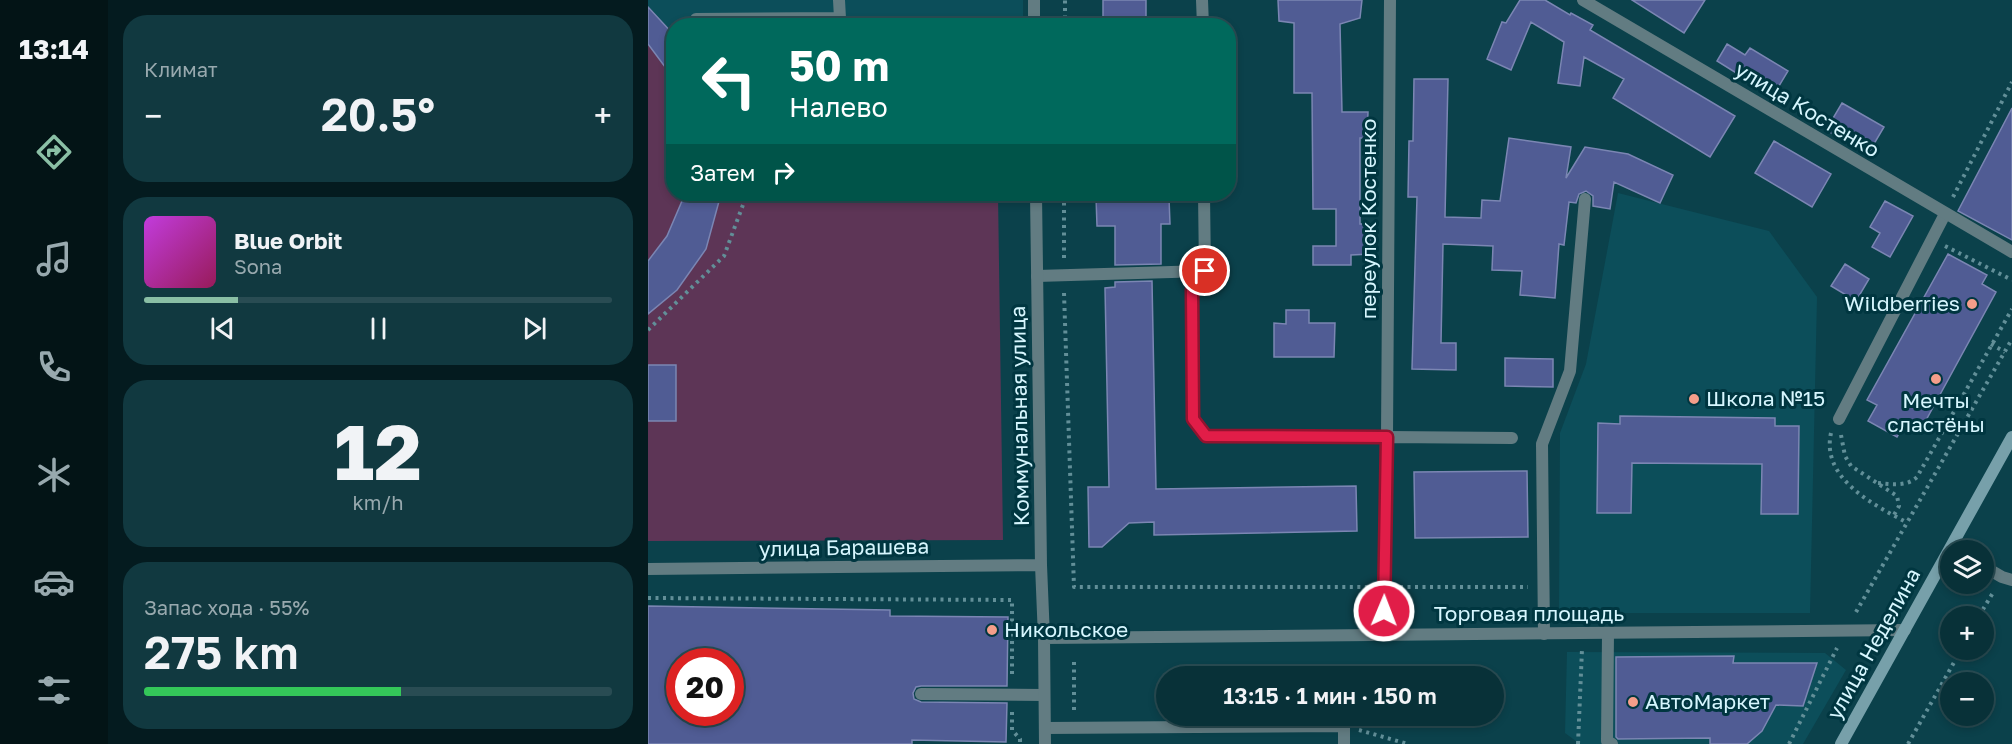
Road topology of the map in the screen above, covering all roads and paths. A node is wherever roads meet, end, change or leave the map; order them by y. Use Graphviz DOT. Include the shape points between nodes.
graph roads {
  1 [pos="839,0"];
  2 [pos="1034,0"];
  3 [pos="1065,0"];
  4 [pos="1202,0"];
  5 [pos="1390,0"];
  6 [pos="1583,0"];
  7 [pos="840,18"];
  8 [pos="1034,18"];
  9 [pos="1065,18"];
  10 [pos="1203,18"];
  11 [pos="2012,81"];
  12 [pos="1584,199"];
  13 [pos="744,201"];
  14 [pos="1036,201"];
  15 [pos="1064,201"];
  16 [pos="1204,201"];
  17 [pos="1945,214"];
  18 [pos="1932,238"];
  19 [pos="2012,252"];
  20 [pos="1205,271"];
  21 [pos="1037,276"];
  22 [pos="1064,276"];
  23 [pos="2012,280"];
  24 [pos="2012,309"];
  25 [pos="648,330"];
  26 [pos="2012,339"];
  27 [pos="1991,344"];
  28 [pos="2005,352"];
  29 [pos="1839,419"];
  30 [pos="1387,437"];
  31 [pos="2012,437"];
  32 [pos="1512,438"];
  33 [pos="1878,483"];
  34 [pos="1894,515"];
  35 [pos="1906,522"];
  36 [pos="1959,540"];
  37 [pos="1041,564"];
  38 [pos="648,569"];
  39 [pos="1940,572"];
  40 [pos="1994,573"];
  41 [pos="2012,580"];
  42 [pos="1544,586"];
  43 [pos="1384,587"];
  44 [pos="648,598"];
  45 [pos="1905,630"];
  46 [pos="1845,631"];
  47 [pos="1582,633"];
  48 [pos="1608,633"];
  49 [pos="1544,634"];
  50 [pos="1384,635"];
  51 [pos="1044,638"];
  52 [pos="1074,659"];
  53 [pos="1955,660"];
  54 [pos="921,693"];
  55 [pos="1012,694"];
  56 [pos="1044,695"];
  57 [pos="1344,726"];
  58 [pos="1045,728"];
  59 [pos="1074,728"];
  60 [pos="1020,744"];
  61 [pos="1045,744"];
  62 [pos="1344,744"];
  63 [pos="1408,744"];
  64 [pos="1578,744"];
  65 [pos="1612,744"];
  66 [pos="1789,744"];
  67 [pos="1841,744"];
  68 [pos="1908,744"];
  1 -- 7 [label="street"];
  2 -- 8 [label="street"];
  3 -- 9 [label="path"];
  4 -- 10 [label="street"];
  5 -- 30 [label="street, переулок Костенко"];
  6 -- 17 [label="street, улица Костенко"];
  11 -- 17 [label="path"];
  12 -- 42 [label="street" via="1570,371 1542,444"];
  13 -- 25 [label="path" via="724,256"];
  14 -- 21 [label="street, Коммунальная улица"];
  15 -- 22 [label="path"];
  16 -- 20 [label="street"];
  17 -- 18 [label="street"];
  17 -- 19 [label="street, улица Костенко"];
  18 -- 23 [label="path"];
  18 -- 29 [label="street"];
  20 -- 22 [label="street"];
  20 -- 30 [label="street" via="1192,290 1193,419 1206,436"];
  21 -- 22 [label="street"];
  21 -- 37 [label="street, Коммунальная улица"];
  22 -- 43 [label="path" via="1074,587"];
  24 -- 27 [label="path"];
  26 -- 28 [label="path"];
  27 -- 28 [label="path"];
  27 -- 33 [label="path" via="1917,477 1904,484"];
  28 -- 35 [label="path"];
  29 -- 33 [label="path" via="1847,462"];
  29 -- 34 [label="path" via="1832,430 1829,448 1837,471 1846,484"];
  30 -- 32 [label="street"];
  30 -- 43 [label="street, переулок Костенко"];
  31 -- 36 [label="main road, улица Неделина"];
  33 -- 34 [label="path" via="1897,496 1899,506"];
  34 -- 35 [label="path"];
  35 -- 46 [label="path"];
  37 -- 38 [label="street, улица Барашева"];
  37 -- 51 [label="street, Коммунальная улица"];
  39 -- 45 [label="main road, улица Неделина"];
  40 -- 41 [label="street"];
  42 -- 43 [label="path"];
  42 -- 49 [label="street"];
  43 -- 50 [label="street, переулок Костенко"];
  44 -- 55 [label="path" via="1012,600"];
  45 -- 46 [label="street, Торговая площадь"];
  45 -- 67 [label="main road, улица Неделина"];
  46 -- 48 [label="street, Торговая площадь"];
  46 -- 66 [label="path"];
  47 -- 48 [label="street, Торговая площадь"];
  47 -- 49 [label="street, Торговая площадь"];
  47 -- 64 [label="path"];
  48 -- 65 [label="street" via="1607,741"];
  49 -- 50 [label="street, Торговая площадь"];
  50 -- 51 [label="street, Торговая площадь"];
  51 -- 56 [label="street"];
  52 -- 59 [label="path"];
  53 -- 68 [label="path"];
  54 -- 55 [label="street"];
  55 -- 56 [label="street"];
  55 -- 60 [label="path" via="1012,730"];
  56 -- 58 [label="street"];
  57 -- 59 [label="street"];
  57 -- 62 [label="street"];
  57 -- 63 [label="path"];
  58 -- 59 [label="street"];
  58 -- 61 [label="street"];
}
